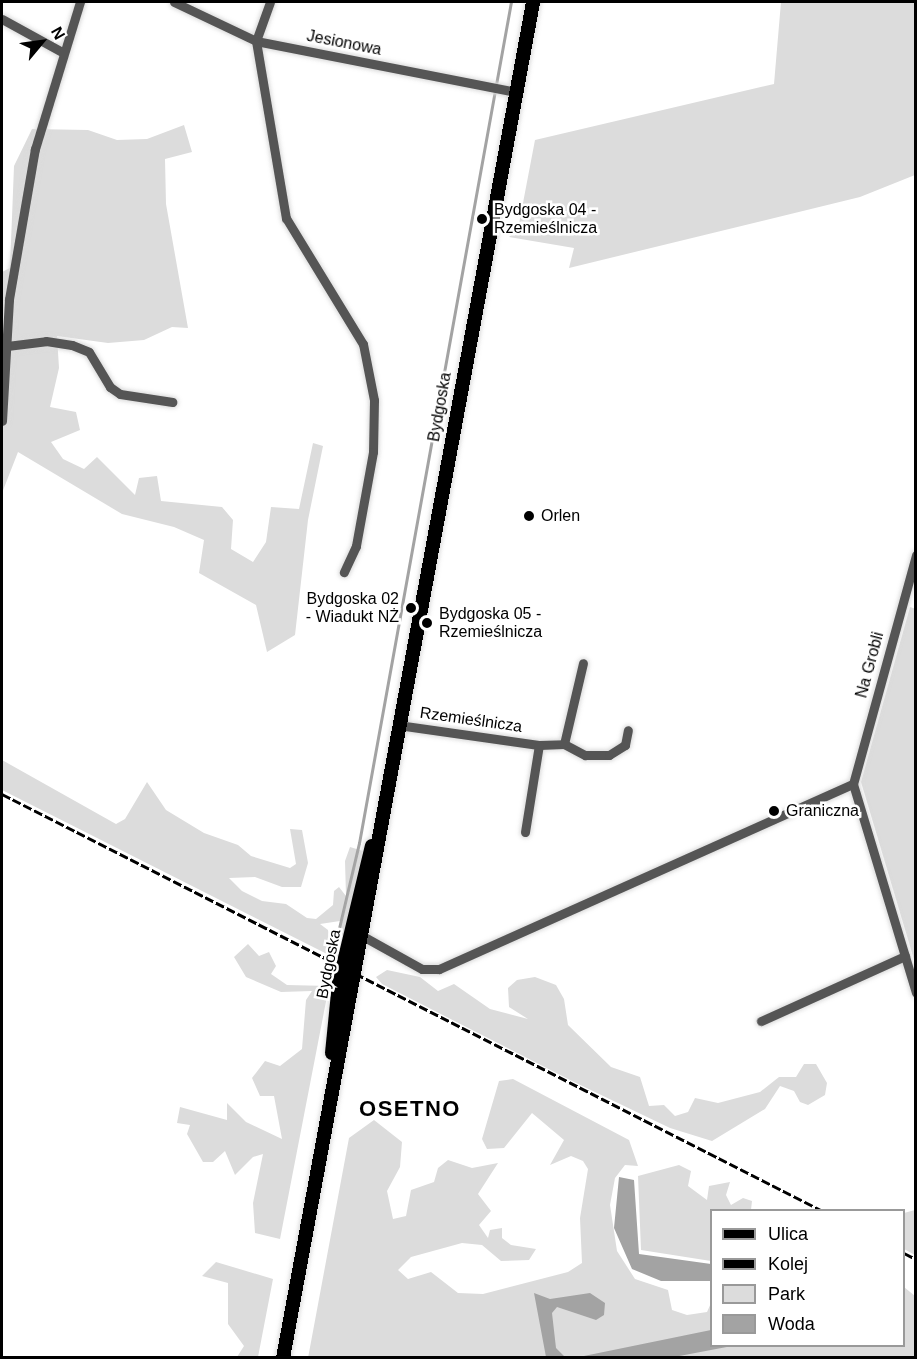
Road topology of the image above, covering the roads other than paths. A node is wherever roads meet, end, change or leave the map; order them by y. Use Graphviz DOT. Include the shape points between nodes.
graph roads {
  1 [pos="80,2"];
  2 [pos="174,2"];
  3 [pos="270,2"];
  4 [pos="533,2"];
  5 [pos="2,19"];
  6 [pos="256,41"];
  7 [pos="62,52"];
  8 [pos="516,92"];
  9 [pos="7,346"];
  10 [pos="172,402"];
  11 [pos="2,421"];
  12 [pos="915,555"];
  13 [pos="344,572"];
  14 [pos="583,663"];
  15 [pos="398,725"];
  16 [pos="628,730"];
  17 [pos="564,744"];
  18 [pos="539,745"];
  19 [pos="853,784"];
  20 [pos="380,819"];
  21 [pos="525,832"];
  22 [pos="354,918"];
  23 [pos="363,941"];
  24 [pos="905,956"];
  25 [pos="915,993"];
  26 [pos="761,1021"];
  27 [pos="326,1118"];
  28 [pos="283,1358"];
  1 -- 7 [label="street"];
  2 -- 6 [label="street, Jesionowa"];
  3 -- 6 [label="street"];
  4 -- 8 [label="main road, Bydgoska"];
  5 -- 7 [label="street"];
  6 -- 8 [label="street, Jesionowa"];
  6 -- 13 [label="street" via="286,218 363,344 371,372 373,452 356,546"];
  7 -- 9 [label="street" via="35,149 9,299"];
  8 -- 15 [label="main road, Bydgoska"];
  9 -- 10 [label="street" via="46,341 72,345 89,352 110,387 120,394"];
  9 -- 11 [label="street"];
  12 -- 19 [label="street, Na Grobli"];
  14 -- 17 [label="street"];
  15 -- 18 [label="street, Rzemieślnicza"];
  15 -- 20 [label="main road, Bydgoska"];
  16 -- 17 [label="street, Rzemieślnicza" via="625,745 609,755 585,754"];
  17 -- 18 [label="street, Rzemieślnicza"];
  18 -- 21 [label="street, Rzemieślnicza"];
  19 -- 23 [label="street" via="439,969 422,969"];
  19 -- 24 [label="street"];
  20 -- 22 [label="main road, Bydgoska"];
  20 -- 23 [label="main road, Bydgoska"];
  22 -- 23 [label="street"];
  22 -- 27 [label="main road, Bydgoska" via="339,983"];
  23 -- 27 [label="main road, Bydgoska"];
  24 -- 25 [label="street"];
  24 -- 26 [label="street"];
  27 -- 28 [label="main road, Bydgoska"];
}
